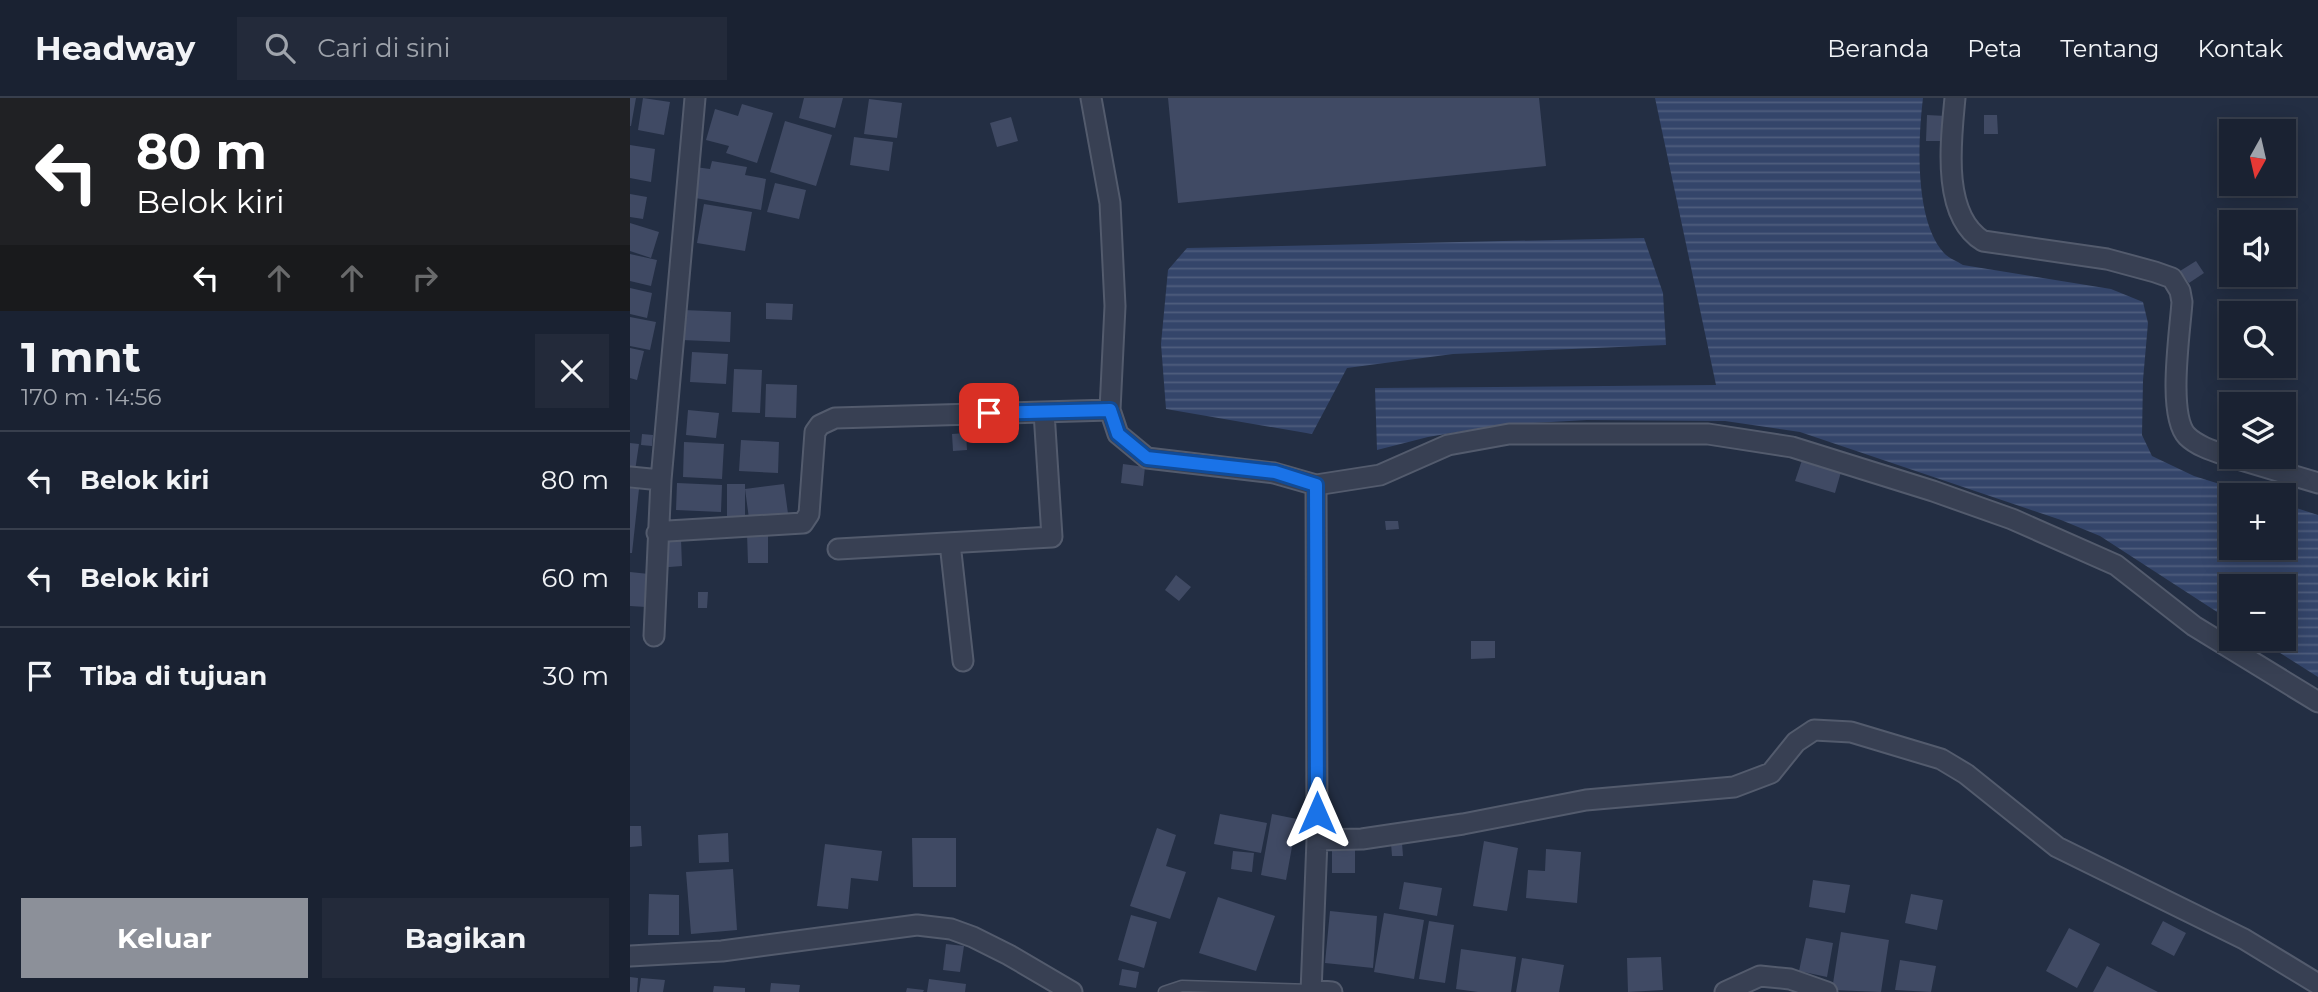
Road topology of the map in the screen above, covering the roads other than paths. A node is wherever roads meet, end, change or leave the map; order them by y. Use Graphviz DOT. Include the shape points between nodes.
graph roads {
  1 [pos="695,98"];
  2 [pos="1091,98"];
  3 [pos="1955,98"];
  4 [pos="1110,410"];
  5 [pos="1044,412"];
  6 [pos="2219,452"];
  7 [pos="2271,469"];
  8 [pos="630,477"];
  9 [pos="661,480"];
  10 [pos="2318,483"];
  11 [pos="1316,485"];
  12 [pos="657,533"];
  13 [pos="950,543"];
  14 [pos="838,549"];
  15 [pos="654,636"];
  16 [pos="963,661"];
  17 [pos="2318,702"];
  18 [pos="1317,840"];
  19 [pos="630,956"];
  20 [pos="2318,984"];
  21 [pos="1311,991"];
  22 [pos="1072,992"];
  23 [pos="1164,992"];
  24 [pos="1332,992"];
  25 [pos="1725,992"];
  26 [pos="1827,992"];
  1 -- 9 [label="street"];
  2 -- 4 [label="street" via="1110,203 1115,306"];
  3 -- 6 [label="street" via="1951,172 1965,224 1983,241 2107,259 2172,278 2182,302 2177,416 2186,436"];
  4 -- 5 [label="street"];
  4 -- 11 [label="street" via="1118,434 1147,458 1275,472"];
  5 -- 12 [label="street" via="835,418 815,432 809,514 803,523"];
  5 -- 13 [label="street" via="1052,537"];
  7 -- 10 [label="street"];
  8 -- 9 [label="street"];
  9 -- 12 [label="street"];
  11 -- 17 [label="street" via="1380,475 1448,445 1509,435 1708,434 1792,447 2012,519 2116,565 2194,626"];
  11 -- 18 [label="street"];
  12 -- 15 [label="street"];
  13 -- 14 [label="street"];
  13 -- 16 [label="street"];
  18 -- 20 [label="street" via="1362,839 1463,824 1586,800 1734,787 1771,773 1796,742 1814,730 1851,732 1941,759 2057,847 2244,939"];
  18 -- 21 [label="street"];
  19 -- 22 [label="street" via="723,951 917,925 973,937"];
  21 -- 23 [label="lane" via="1182,986"];
  21 -- 24 [label="street"];
  25 -- 26 [label="street" via="1760,975 1790,979"];
}
